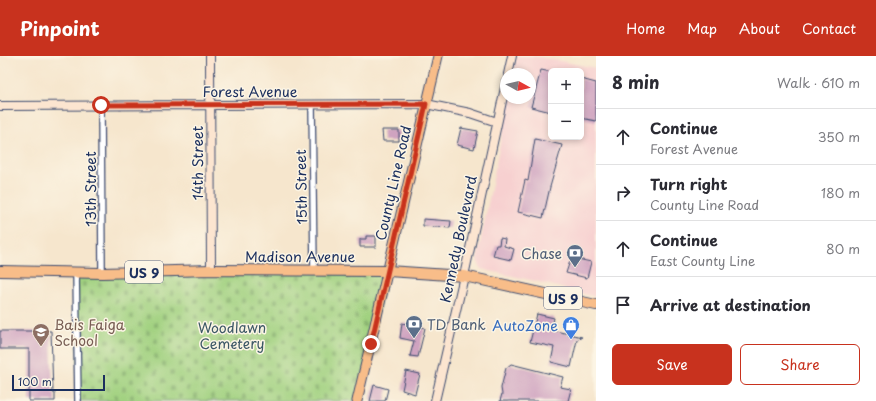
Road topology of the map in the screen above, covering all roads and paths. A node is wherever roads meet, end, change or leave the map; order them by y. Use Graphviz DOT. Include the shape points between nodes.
graph roads {
  1 [pos="210,56"];
  2 [pos="438,56"];
  3 [pos="512,56"];
  4 [pos="509,68"];
  5 [pos="210,104"];
  6 [pos="312,104"];
  7 [pos="426,104"];
  8 [pos="501,104"];
  9 [pos="101,105"];
  10 [pos="0,106"];
  11 [pos="497,122"];
  12 [pos="211,270"];
  13 [pos="314,270"];
  14 [pos="388,270"];
  15 [pos="0,271"];
  16 [pos="76,272"];
  17 [pos="102,273"];
  18 [pos="464,276"];
  19 [pos="596,305"];
  20 [pos="78,401"];
  21 [pos="357,401"];
  22 [pos="435,401"];
  1 -- 5 [label="street, 14th Street"];
  2 -- 7 [label="main road, County Line Road"];
  3 -- 4 [label="street"];
  5 -- 6 [label="street, Forest Avenue"];
  5 -- 9 [label="street, Forest Avenue"];
  5 -- 12 [label="street, 14th Street"];
  6 -- 7 [label="street, Forest Avenue"];
  6 -- 13 [label="street, 15th Street"];
  7 -- 11 [label="street, Forest Avenue" via="470,113"];
  7 -- 14 [label="main road, County Line Road"];
  8 -- 11 [label="street, Kennedy Boulevard"];
  9 -- 10 [label="street, Forest Avenue"];
  9 -- 17 [label="street, 13th Street"];
  11 -- 18 [label="street, Kennedy Boulevard"];
  12 -- 13 [label="highway, Madison Avenue / US 9"];
  12 -- 17 [label="highway, Madison Avenue / US 9"];
  13 -- 14 [label="highway, Madison Avenue / US 9"];
  14 -- 18 [label="highway, Madison Avenue / US 9"];
  14 -- 21 [label="main road, County Line Road"];
  15 -- 16 [label="highway, Madison Avenue / US 9"];
  16 -- 17 [label="highway, Madison Avenue / US 9"];
  16 -- 20 [label="street"];
  18 -- 19 [label="highway, Madison Avenue / US 9"];
  18 -- 22 [label="street, Kennedy Boulevard"];
}
